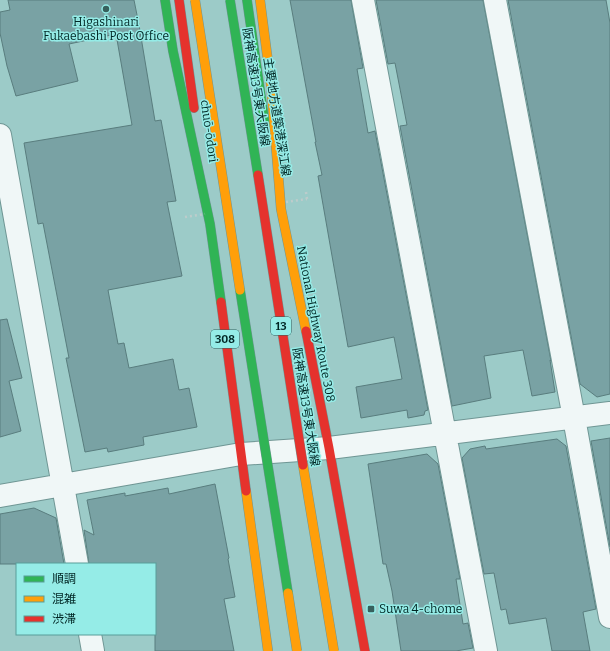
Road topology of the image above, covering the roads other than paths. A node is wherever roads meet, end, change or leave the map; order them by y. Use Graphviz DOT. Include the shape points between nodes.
graph roads {
  1 [pos="165,0"];
  2 [pos="178,0"];
  3 [pos="195,0"];
  4 [pos="230,0"];
  5 [pos="247,0"];
  6 [pos="260,0"];
  7 [pos="363,0"];
  8 [pos="495,0"];
  9 [pos="0,136"];
  10 [pos="281,209"];
  11 [pos="210,224"];
  12 [pos="610,414"];
  13 [pos="574,418"];
  14 [pos="444,434"];
  15 [pos="329,448"];
  16 [pos="241,454"];
  17 [pos="62,486"];
  18 [pos="0,496"];
  19 [pos="280,548"];
  20 [pos="77,563"];
  21 [pos="610,618"];
  22 [pos="90,635"];
  23 [pos="93,651"];
  24 [pos="268,651"];
  25 [pos="288,651"];
  26 [pos="296,651"];
  27 [pos="334,651"];
  28 [pos="365,651"];
  29 [pos="486,651"];
  1 -- 11 [label="main road, 308" via="173,51"];
  2 -- 11 [label="main road, chuō-ōdori"];
  3 -- 19 [label="main road, bridge"];
  4 -- 27 [label="main road, 阪神高速13号東大阪線 / 13, bridge"];
  5 -- 10 [label="main road, 主要地方道築港深江線" via="268,142"];
  6 -- 10 [label="main road, National Highway Route 308" via="271,85"];
  7 -- 14 [label="street"];
  8 -- 13 [label="street"];
  9 -- 17 [label="street"];
  10 -- 15 [label="main road, National Highway Route 308"];
  11 -- 16 [label="main road, 308"];
  12 -- 13 [label="street"];
  13 -- 14 [label="street"];
  13 -- 21 [label="street"];
  14 -- 15 [label="street"];
  14 -- 29 [label="street"];
  15 -- 16 [label="street"];
  15 -- 28 [label="main road, National Highway Route 308"];
  16 -- 17 [label="street"];
  16 -- 24 [label="main road, 308"];
  17 -- 18 [label="street"];
  17 -- 20 [label="street"];
  19 -- 25 [label="main road, bridge"];
  19 -- 26 [label="main road, bridge"];
  22 -- 23 [label="street"];
}
